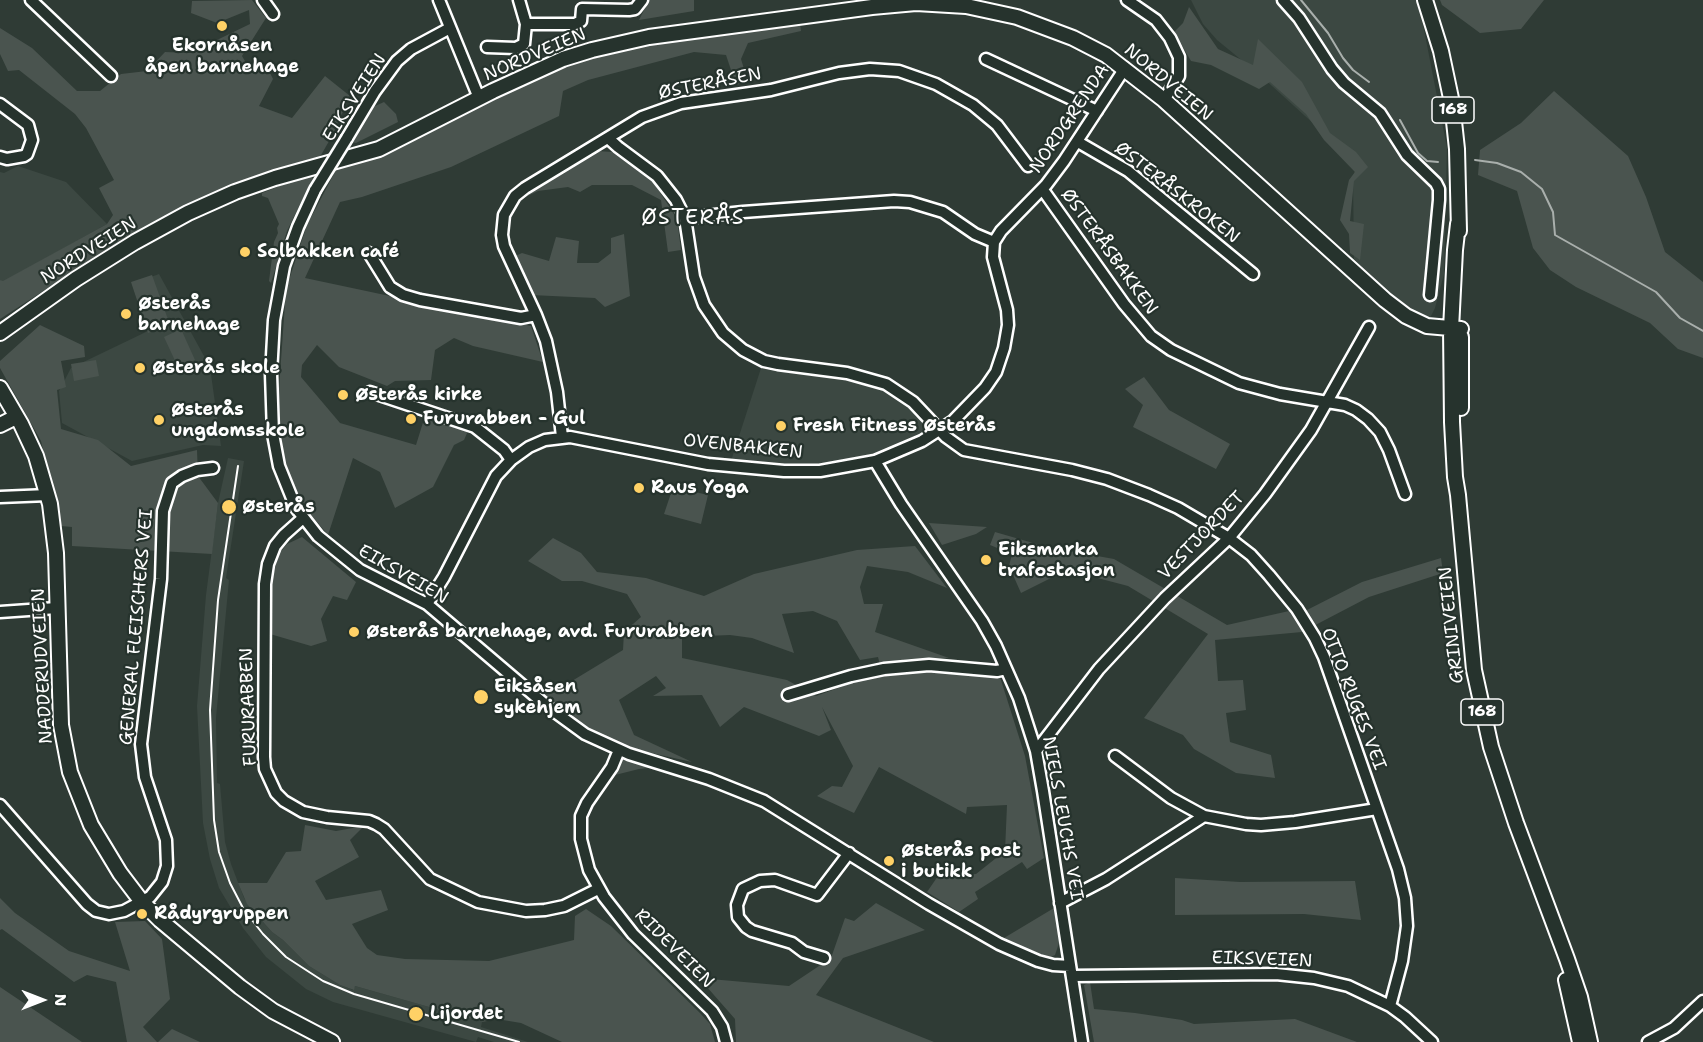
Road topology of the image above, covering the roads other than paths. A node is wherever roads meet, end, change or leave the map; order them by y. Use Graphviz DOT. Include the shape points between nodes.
graph roads {
  1 [pos="31,0"];
  2 [pos="263,0"];
  3 [pos="439,0"];
  4 [pos="519,0"];
  5 [pos="642,0"];
  6 [pos="1127,0"];
  7 [pos="1283,0"];
  8 [pos="1425,0"];
  9 [pos="582,5"];
  10 [pos="273,14"];
  11 [pos="526,24"];
  12 [pos="450,28"];
  13 [pos="487,47"];
  14 [pos="986,59"];
  15 [pos="1125,68"];
  16 [pos="111,76"];
  17 [pos="479,98"];
  18 [pos="1164,100"];
  19 [pos="0,104"];
  20 [pos="1097,111"];
  21 [pos="608,138"];
  22 [pos="1078,142"];
  23 [pos="0,157"];
  24 [pos="1028,166"];
  25 [pos="1043,190"];
  26 [pos="685,218"];
  27 [pos="994,242"];
  28 [pos="369,253"];
  29 [pos="1253,274"];
  30 [pos="1430,295"];
  31 [pos="536,315"];
  32 [pos="1369,327"];
  33 [pos="1456,329"];
  34 [pos="0,333"];
  35 [pos="0,388"];
  36 [pos="370,392"];
  37 [pos="1329,402"];
  38 [pos="9,413"];
  39 [pos="0,425"];
  40 [pos="939,431"];
  41 [pos="562,437"];
  42 [pos="511,460"];
  43 [pos="874,462"];
  44 [pos="213,468"];
  45 [pos="1405,494"];
  46 [pos="48,495"];
  47 [pos="0,497"];
  48 [pos="303,518"];
  49 [pos="1229,538"];
  50 [pos="427,604"];
  51 [pos="57,608"];
  52 [pos="0,612"];
  53 [pos="1006,669"];
  54 [pos="788,695"];
  55 [pos="620,750"];
  56 [pos="1036,751"];
  57 [pos="1115,756"];
  58 [pos="0,805"];
  59 [pos="1377,809"];
  60 [pos="1204,816"];
  61 [pos="849,853"];
  62 [pos="598,889"];
  63 [pos="142,902"];
  64 [pos="1060,903"];
  65 [pos="1551,920"];
  66 [pos="824,958"];
  67 [pos="1071,971"];
  68 [pos="1703,1001"];
  69 [pos="1390,1006"];
  70 [pos="332,1042"];
  71 [pos="726,1042"];
  72 [pos="1082,1042"];
  73 [pos="1432,1042"];
  74 [pos="1580,1042"];
  75 [pos="1590,1042"];
  76 [pos="1648,1042"];
  1 -- 16 [label="street"];
  2 -- 10 [label="street"];
  3 -- 12 [label="street"];
  4 -- 11 [label="street"];
  5 -- 9 [label="street" via="629,10"];
  6 -- 18 [label="street" via="1156,20 1179,57 1179,76"];
  7 -- 30 [label="street" via="1338,76 1380,113 1407,154 1439,189"];
  8 -- 33 [label="main road, GRINIVEIEN / 168" via="1441,51 1457,149 1461,250"];
  9 -- 11 [label="street" via="580,21 575,24"];
  11 -- 13 [label="street" via="524,44 520,47"];
  12 -- 17 [label="street"];
  12 -- 48 [label="street, EIKSVEIEN, bridge" via="411,49 375,91 315,190 284,266 274,320 272,411 275,450 286,486"];
  14 -- 20 [label="street"];
  15 -- 17 [label="main road, NORDVEIEN" via="1073,38 1017,17 966,6 897,4 621,42 555,62"];
  15 -- 18 [label="main road, NORDVEIEN"];
  15 -- 20 [label="street, NORDGRENDA"];
  17 -- 34 [label="main road, NORDVEIEN" via="379,149 255,185 188,213 76,279"];
  18 -- 33 [label="main road, NORDVEIEN" via="1385,300 1426,326"];
  19 -- 23 [label="street" via="28,125 32,140 24,156"];
  20 -- 22 [label="street, NORDGRENDA"];
  21 -- 24 [label="street, ØSTERÅSEN" via="651,113 681,103 754,93 856,70 887,70 924,79 974,105 997,125"];
  21 -- 26 [label="street, OTTO RUGES VEI" via="657,176"];
  21 -- 31 [label="street, ØSTERÅSEN" via="525,188 508,206 502,226 504,246"];
  22 -- 25 [label="street, NORDGRENDA"];
  22 -- 29 [label="street, ØSTERÅSKROKEN" via="1128,171"];
  25 -- 27 [label="street, NORDGRENDA"];
  25 -- 37 [label="street, ØSTERÅSBAKKEN" via="1150,336 1239,383"];
  26 -- 27 [label="street" via="894,201 943,212"];
  26 -- 40 [label="street, OTTO RUGES VEI" via="701,299 733,342 754,356 778,364 847,373 886,384 913,402"];
  27 -- 40 [label="street, OVENBAKKEN" via="993,256 1007,310 1004,348 996,372 985,388"];
  28 -- 31 [label="street" via="390,287 403,295 521,318"];
  31 -- 41 [label="street, ØSTERÅSEN" via="551,361"];
  32 -- 37 [label="street, VESTJORDET"];
  33 -- 65 [label="main road, GRINIVEIEN / 168" via="1461,476 1458,495 1469,633 1479,698 1491,747"];
  35 -- 38 [label="main road, NADDERUDVEIEN"];
  36 -- 42 [label="street" via="475,427"];
  37 -- 45 [label="street, ØSTERÅSBAKKEN" via="1356,410 1380,432"];
  37 -- 49 [label="street, VESTJORDET" via="1291,459"];
  38 -- 39 [label="main road"];
  38 -- 46 [label="main road, NADDERUDVEIEN" via="36,456"];
  40 -- 43 [label="street, OVENBAKKEN"];
  40 -- 49 [label="street, OTTO RUGES VEI" via="964,450 1047,464 1129,486 1178,508"];
  41 -- 42 [label="street, OVENBAKKEN" via="536,443"];
  41 -- 43 [label="street, OVENBAKKEN" via="708,464 767,470 826,470"];
  42 -- 50 [label="street, OVENBAKKEN" via="491,485"];
  43 -- 53 [label="street, NIELS LEUCHS VEI" via="969,600"];
  44 -- 63 [label="street, GENERAL FLEISCHERS VEI" via="197,470 172,483 163,510 161,579 141,744 145,777 164,830 168,858 162,882"];
  46 -- 47 [label="street"];
  46 -- 51 [label="main road, NADDERUDVEIEN" via="56,553"];
  48 -- 50 [label="street, EIKSVEIEN" via="348,562"];
  48 -- 62 [label="street, FURURABBEN" via="275,546 265,584 264,758 276,793 303,812 376,824 430,879 478,902 526,911 545,910 564,906"];
  49 -- 56 [label="street, VESTJORDET" via="1134,630"];
  49 -- 59 [label="street, OTTO RUGES VEI" via="1251,555 1282,590 1315,638"];
  50 -- 55 [label="street, EIKSVEIEN" via="566,720 585,734"];
  51 -- 52 [label="street"];
  51 -- 63 [label="main road, NADDERUDVEIEN" via="60,712 70,772 97,837"];
  53 -- 54 [label="street" via="929,665 884,669"];
  53 -- 56 [label="street, NIELS LEUCHS VEI"];
  55 -- 61 [label="street, EIKSVEIEN" via="754,797"];
  55 -- 62 [label="street, RIDEVEIEN" via="586,803 580,824 584,857"];
  56 -- 64 [label="street, NIELS LEUCHS VEI"];
  57 -- 60 [label="street"];
  58 -- 63 [label="street, GENERAL FLEISCHERS VEI" via="92,908 112,914"];
  59 -- 60 [label="street" via="1262,825"];
  59 -- 69 [label="street, OTTO RUGES VEI" via="1398,870 1406,913 1402,961"];
  60 -- 64 [label="street" via="1124,868"];
  61 -- 66 [label="street" via="817,895 775,880 759,881 743,889 737,905 738,917 752,931"];
  61 -- 67 [label="street, EIKSVEIEN" via="999,944"];
  62 -- 71 [label="street, RIDEVEIEN" via="641,943 706,1005 722,1027"];
  63 -- 70 [label="main road, NADDERUDVEIEN" via="257,1000"];
  64 -- 67 [label="street, NIELS LEUCHS VEI"];
  65 -- 74 [label="main road, GRINIVEIEN / 168"];
  65 -- 75 [label="main road, GRINIVEIEN / 168" via="1571,970"];
  67 -- 69 [label="street, EIKSVEIEN" via="1303,976 1348,986"];
  67 -- 72 [label="street, NIELS LEUCHS VEI"];
  68 -- 76 [label="street" via="1674,1028"];
  69 -- 73 [label="street, EIKSVEIEN"];
}
